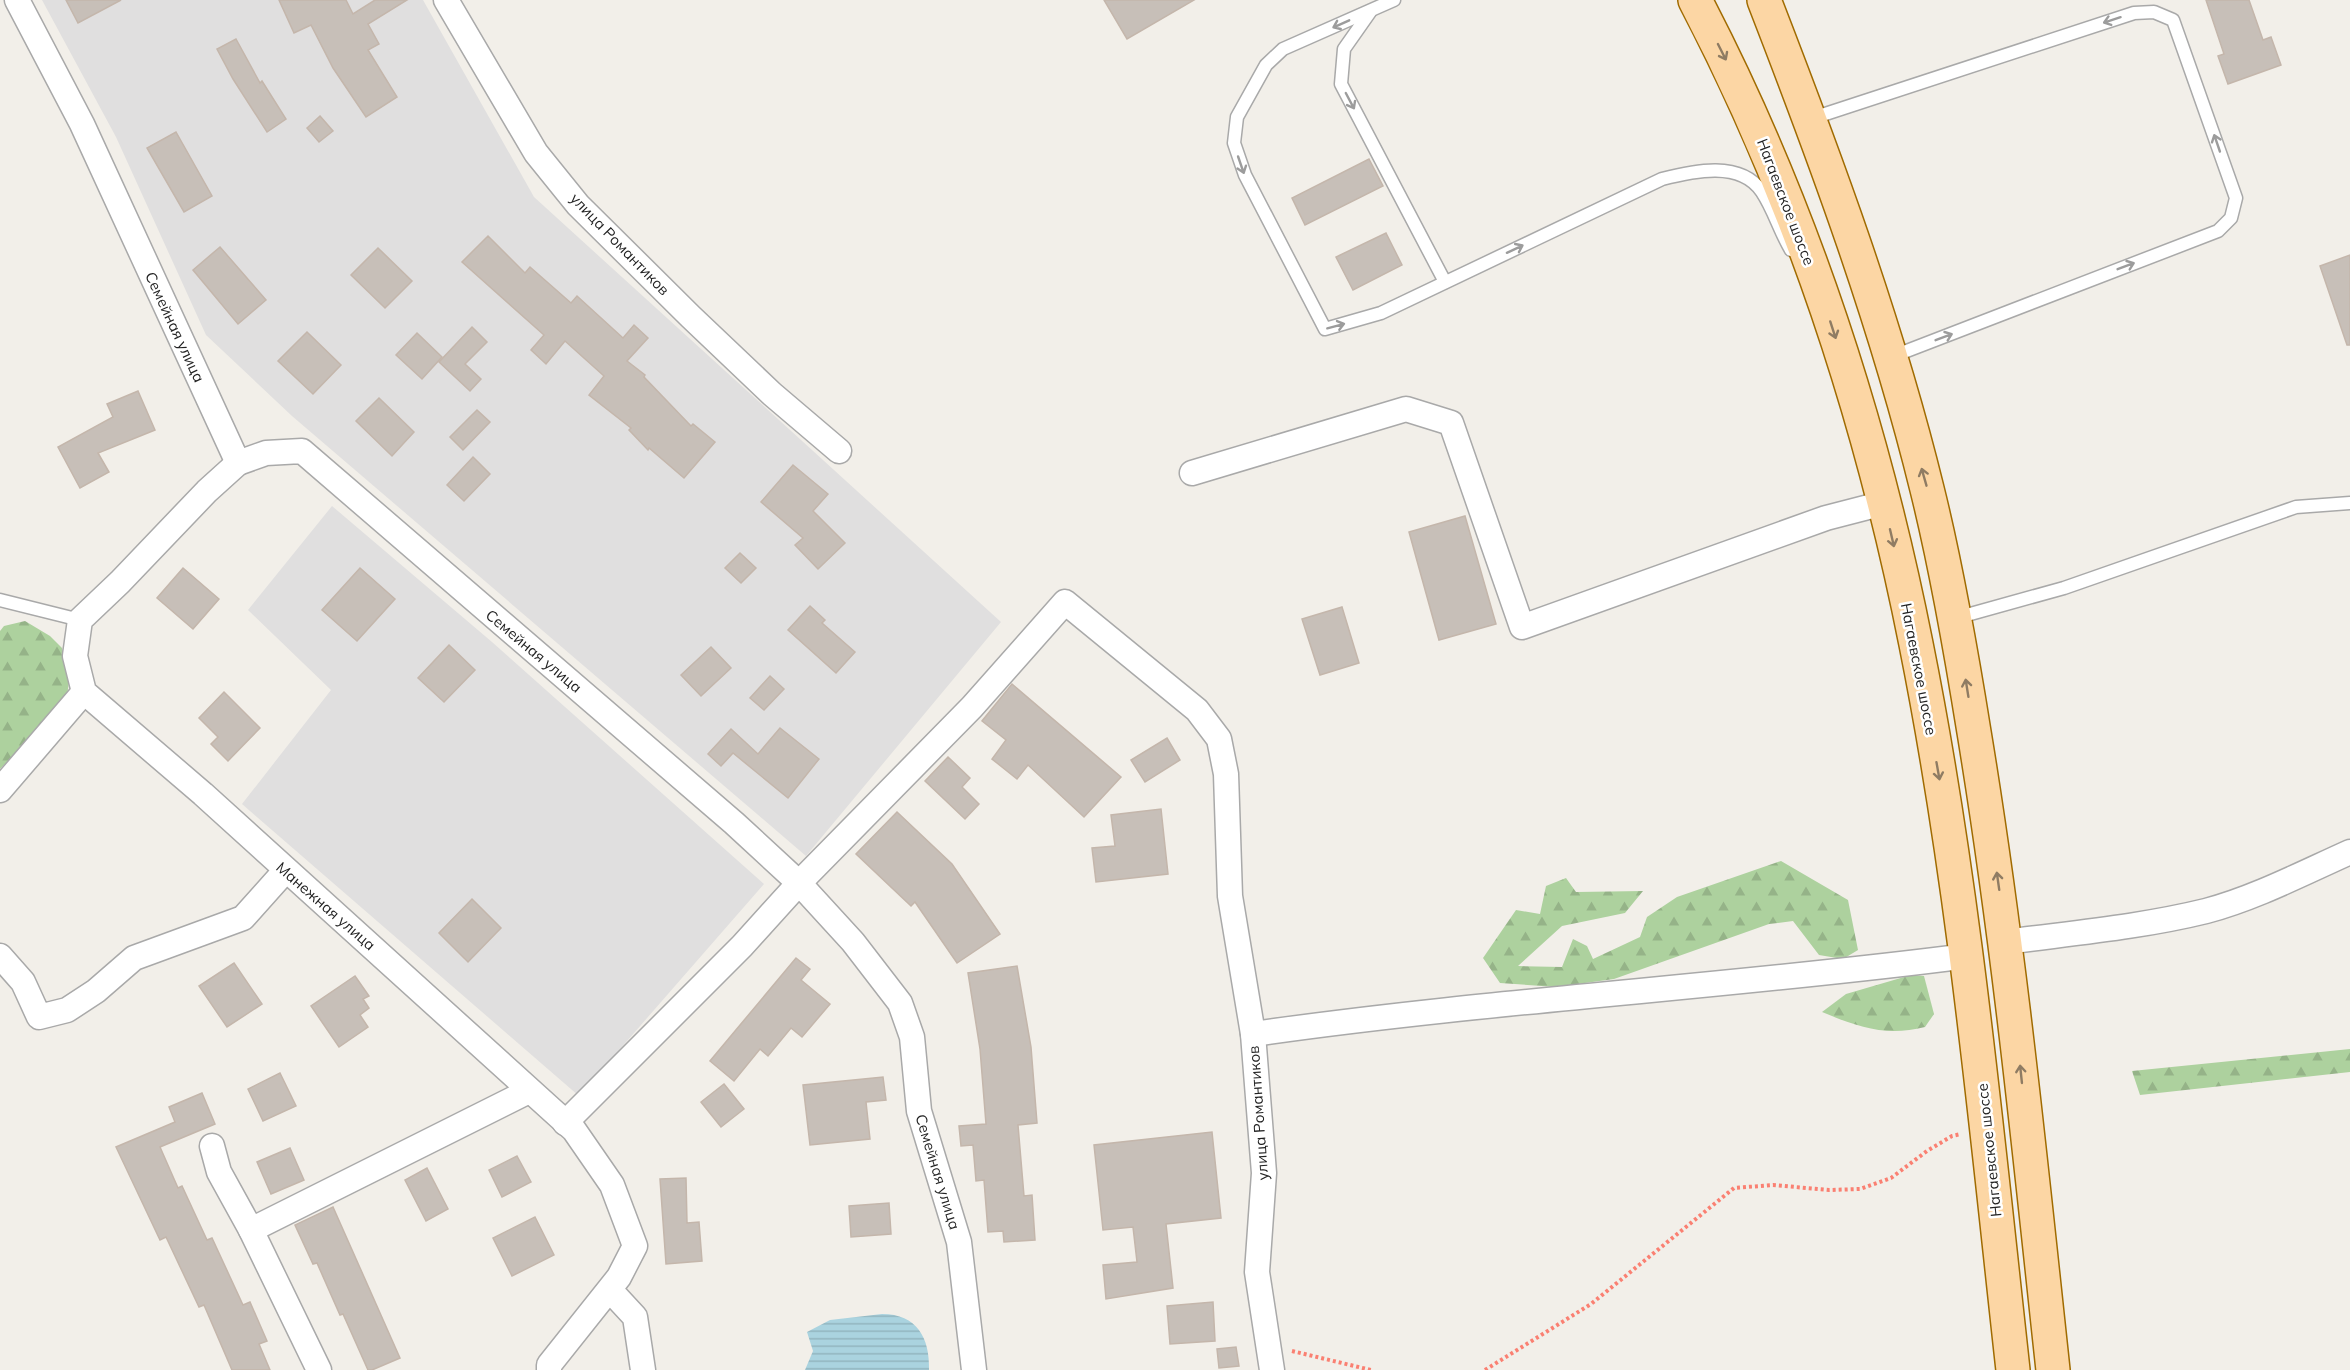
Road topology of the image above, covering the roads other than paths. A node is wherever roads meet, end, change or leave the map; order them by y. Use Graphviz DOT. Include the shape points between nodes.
graph roads {
  1 [pos="17,0"];
  2 [pos="446,0"];
  3 [pos="1394,0"];
  4 [pos="1695,0"];
  5 [pos="1764,0"];
  6 [pos="1370,11"];
  7 [pos="1810,119"];
  8 [pos="1445,282"];
  9 [pos="1822,297"];
  10 [pos="1890,358"];
  11 [pos="839,451"];
  12 [pos="238,463"];
  13 [pos="1192,473"];
  14 [pos="1884,503"];
  15 [pos="2350,503"];
  16 [pos="0,600"];
  17 [pos="1955,618"];
  18 [pos="80,620"];
  19 [pos="84,692"];
  20 [pos="0,790"];
  21 [pos="2350,852"];
  22 [pos="285,871"];
  23 [pos="799,883"];
  24 [pos="2006,942"];
  25 [pos="0,956"];
  26 [pos="1966,956"];
  27 [pos="1253,1034"];
  28 [pos="529,1091"];
  29 [pos="565,1123"];
  30 [pos="2027,1132"];
  31 [pos="212,1146"];
  32 [pos="251,1230"];
  33 [pos="610,1290"];
  34 [pos="319,1370"];
  35 [pos="549,1370"];
  36 [pos="643,1370"];
  37 [pos="974,1370"];
  38 [pos="1272,1370"];
  39 [pos="2013,1370"];
  40 [pos="2053,1370"];
  41 [pos="2062,1370"];
  1 -- 12 [label="street, Семейная улица" via="82,124"];
  2 -- 11 [label="street, улица Романтиков" via="536,153 579,205 772,394"];
  3 -- 6 [label="lane"];
  4 -- 9 [label="main road, Нагаевское шоссе, one-way" via="1755,121"];
  5 -- 7 [label="main road"];
  6 -- 8 [label="lane, one-way" via="1344,49 1341,84"];
  6 -- 8 [label="lane, one-way" via="1283,49 1266,65 1237,117 1234,143 1245,175 1325,328 1381,313"];
  7 -- 10 [label="main road"];
  10 -- 7 [label="lane, one-way" via="2218,231 2231,218 2236,198 2173,20 2154,12 2133,13"];
  8 -- 9 [label="lane, one-way" via="1662,179 1694,171 1722,170 1745,178 1761,191 1782,236"];
  9 -- 14 [label="main road, Нагаевское шоссе, one-way"];
  17 -- 10 [label="main road, one-way" via="1927,489"];
  12 -- 18 [label="street"];
  12 -- 23 [label="street, Семейная улица" via="266,453 302,451 625,727"];
  13 -- 14 [label="street" via="1406,409 1451,423 1522,627 1826,518"];
  14 -- 26 [label="main road, Нагаевское шоссе, one-way" via="1916,643"];
  15 -- 17 [label="lane" via="2296,507 2064,588"];
  16 -- 18 [label="lane"];
  24 -- 17 [label="main road, one-way"];
  18 -- 19 [label="street" via="75,656"];
  19 -- 20 [label="street"];
  19 -- 22 [label="street, Манежная улица"];
  21 -- 24 [label="street" via="2208,910"];
  22 -- 25 [label="street" via="243,918 134,958 67,1010 39,1017 23,982"];
  22 -- 28 [label="street, Манежная улица" via="436,1003"];
  23 -- 27 [label="street, улица Романтиков" via="972,707 1065,602 1197,710 1219,739 1226,774 1230,896"];
  23 -- 29 [label="street" via="742,946"];
  23 -- 37 [label="street, Семейная улица" via="853,942 900,1004 912,1037 919,1111 959,1242"];
  30 -- 24 [label="main road, one-way"];
  26 -- 27 [label="street" via="1741,983 1398,1014"];
  26 -- 39 [label="main road, Нагаевское шоссе"];
  27 -- 38 [label="street, улица Романтиков" via="1264,1173 1257,1272"];
  28 -- 29 [label="street, Манежная улица"];
  28 -- 32 [label="street"];
  29 -- 33 [label="street, Манежная улица" via="612,1185 635,1246"];
  30 -- 40 [label="main road"];
  30 -- 41 [label="main road"];
  31 -- 32 [label="street" via="219,1172"];
  32 -- 34 [label="street"];
  33 -- 35 [label="street, Манежная улица" via="549,1365"];
  33 -- 36 [label="street" via="635,1317"];
}
